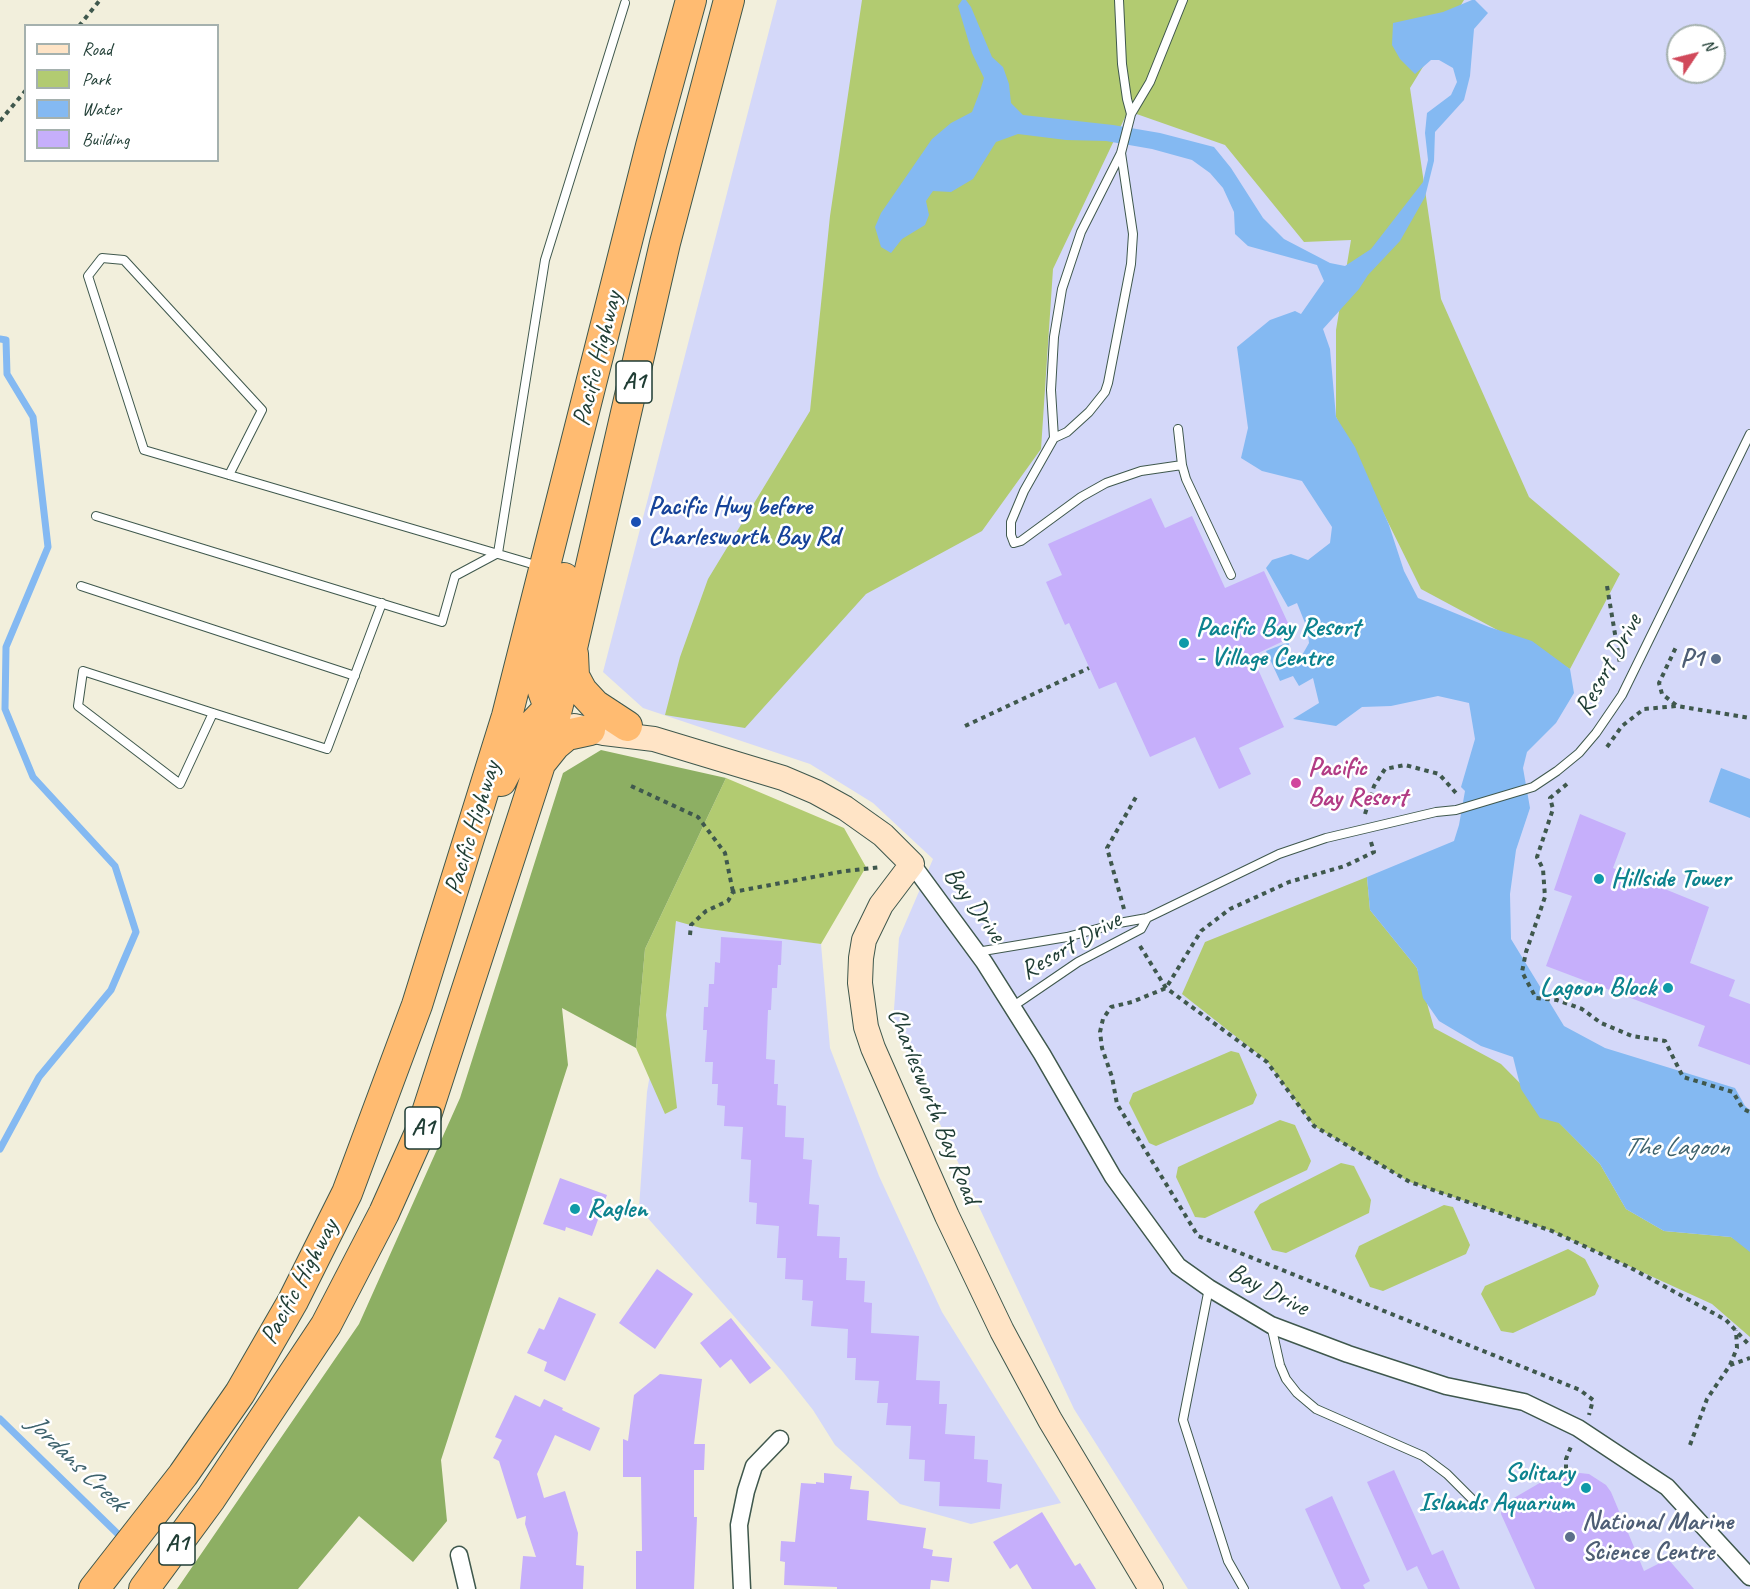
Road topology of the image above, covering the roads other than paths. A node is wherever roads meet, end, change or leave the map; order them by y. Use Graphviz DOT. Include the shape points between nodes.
graph roads {
  1 [pos="691,0"];
  2 [pos="729,0"];
  3 [pos="1119,0"];
  4 [pos="1183,0"];
  5 [pos="625,3"];
  6 [pos="1130,117"];
  7 [pos="1121,151"];
  8 [pos="1178,429"];
  9 [pos="1750,434"];
  10 [pos="1054,438"];
  11 [pos="573,457"];
  12 [pos="1182,465"];
  13 [pos="229,474"];
  14 [pos="96,516"];
  15 [pos="498,553"];
  16 [pos="545,568"];
  17 [pos="1231,575"];
  18 [pos="81,586"];
  19 [pos="382,603"];
  20 [pos="572,648"];
  21 [pos="355,676"];
  22 [pos="554,710"];
  23 [pos="213,713"];
  24 [pos="627,726"];
  25 [pos="590,730"];
  26 [pos="654,739"];
  27 [pos="540,765"];
  28 [pos="473,830"];
  29 [pos="912,864"];
  30 [pos="1147,918"];
  31 [pos="977,952"];
  32 [pos="1012,1007"];
  33 [pos="1209,1288"];
  34 [pos="1271,1325"];
  35 [pos="780,1439"];
  36 [pos="1473,1500"];
  37 [pos="459,1555"];
  38 [pos="1750,1577"];
  39 [pos="94,1589"];
  40 [pos="144,1589"];
  41 [pos="467,1589"];
  42 [pos="741,1589"];
  43 [pos="1151,1589"];
  44 [pos="1244,1589"];
  1 -- 11 [label="highway, Pacific Highway / A1"];
  2 -- 20 [label="highway, Pacific Highway / A1" via="665,243"];
  3 -- 6 [label="lane" via="1122,64"];
  4 -- 6 [label="lane" via="1150,81"];
  5 -- 15 [label="lane" via="545,260"];
  6 -- 7 [label="lane"];
  7 -- 10 [label="lane" via="1081,232 1062,289 1051,390"];
  7 -- 10 [label="lane" via="1133,234 1108,383 1089,412"];
  8 -- 12 [label="lane"];
  9 -- 30 [label="lane, Resort Drive" via="1622,695 1596,733 1568,762 1533,787 1456,810 1326,838 1279,854"];
  10 -- 12 [label="lane" via="1011,522 1014,543 1106,483 1141,471"];
  11 -- 16 [label="highway, Pacific Highway / A1"];
  11 -- 22 [label="highway" via="573,535 542,676 543,691"];
  12 -- 17 [label="lane"];
  13 -- 13 [label="lane" via="144,450 88,276 102,258 124,260 262,410"];
  13 -- 15 [label="lane"];
  14 -- 19 [label="lane"];
  15 -- 16 [label="lane"];
  15 -- 19 [label="lane" via="455,576 442,622"];
  16 -- 28 [label="highway, Pacific Highway / A1"];
  18 -- 21 [label="lane"];
  19 -- 21 [label="lane"];
  20 -- 22 [label="highway, Pacific Highway / A1"];
  20 -- 24 [label="highway" via="574,676 582,691 595,705"];
  21 -- 23 [label="lane" via="327,749"];
  22 -- 24 [label="street" via="600,715"];
  22 -- 25 [label="street"];
  22 -- 27 [label="highway, Pacific Highway / A1"];
  22 -- 28 [label="highway" via="528,730"];
  23 -- 23 [label="lane" via="115,682 83,671 78,706 180,784"];
  24 -- 26 [label="street"];
  25 -- 26 [label="street"];
  25 -- 27 [label="highway" via="567,735"];
  26 -- 29 [label="street" via="816,792 883,835"];
  27 -- 40 [label="highway, Pacific Highway / A1" via="422,1128 384,1213 326,1325 211,1498"];
  28 -- 39 [label="highway, Pacific Highway / A1" via="417,1005 347,1193 293,1301 240,1393 183,1475"];
  29 -- 31 [label="street, Bay Drive"];
  29 -- 43 [label="street, Charlesworth Bay Road" via="880,905 864,940 860,983 866,1027 1002,1331"];
  30 -- 31 [label="lane, Resort Drive" via="1068,937"];
  30 -- 32 [label="lane, Resort Drive" via="1142,929 1078,962"];
  31 -- 32 [label="street, Bay Drive"];
  32 -- 33 [label="street, Bay Drive" via="1113,1177 1178,1266"];
  33 -- 34 [label="street, Bay Drive"];
  33 -- 44 [label="lane" via="1184,1420 1228,1560"];
  34 -- 36 [label="lane" via="1280,1365 1297,1394 1316,1409 1423,1455"];
  34 -- 38 [label="street, Bay Drive" via="1446,1386 1524,1402 1578,1428 1667,1487"];
  35 -- 42 [label="street" via="754,1466 746,1491 739,1524"];
  37 -- 41 [label="street"];
}
